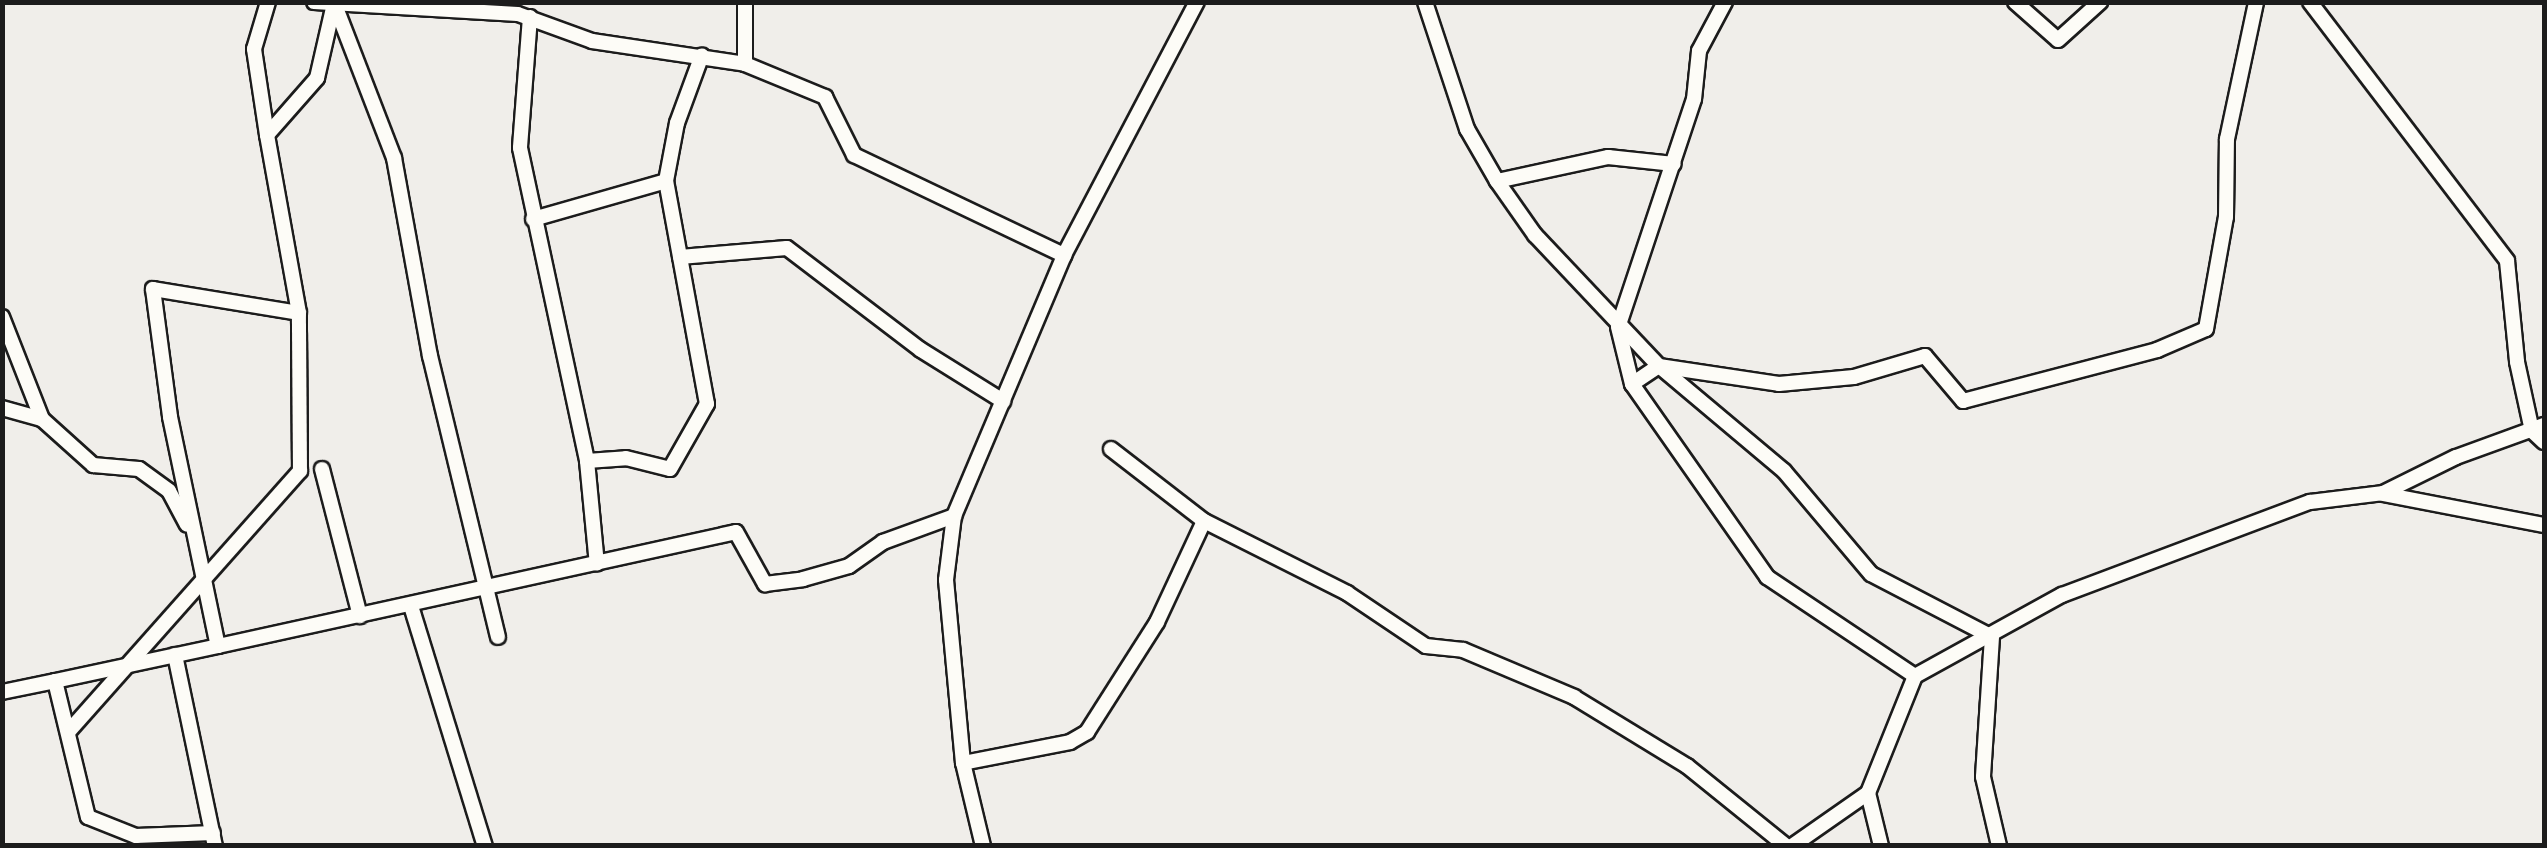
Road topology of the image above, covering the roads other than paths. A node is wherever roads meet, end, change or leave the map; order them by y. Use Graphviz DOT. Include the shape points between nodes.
graph roads {
  1 [pos="268,2"];
  2 [pos="314,2"];
  3 [pos="745,2"];
  4 [pos="1197,2"];
  5 [pos="1425,2"];
  6 [pos="1726,2"];
  7 [pos="2015,2"];
  8 [pos="2100,2"];
  9 [pos="2256,2"];
  10 [pos="2310,2"];
  11 [pos="334,4"];
  12 [pos="530,17"];
  13 [pos="702,55"];
  14 [pos="745,64"];
  15 [pos="267,136"];
  16 [pos="1674,164"];
  17 [pos="1497,180"];
  18 [pos="666,181"];
  19 [pos="533,219"];
  20 [pos="1064,255"];
  21 [pos="680,257"];
  22 [pos="299,313"];
  23 [pos="2,318"];
  24 [pos="1618,327"];
  25 [pos="1659,366"];
  26 [pos="1632,384"];
  27 [pos="1003,401"];
  28 [pos="2,408"];
  29 [pos="42,419"];
  30 [pos="2538,428"];
  31 [pos="2544,442"];
  32 [pos="1111,449"];
  33 [pos="587,461"];
  34 [pos="322,469"];
  35 [pos="2382,494"];
  36 [pos="954,516"];
  37 [pos="1204,522"];
  38 [pos="2544,525"];
  39 [pos="196,541"];
  40 [pos="597,564"];
  41 [pos="204,580"];
  42 [pos="481,586"];
  43 [pos="411,606"];
  44 [pos="360,616"];
  45 [pos="498,637"];
  46 [pos="1992,637"];
  47 [pos="218,646"];
  48 [pos="175,655"];
  49 [pos="126,667"];
  50 [pos="1915,676"];
  51 [pos="55,681"];
  52 [pos="2,692"];
  53 [pos="69,731"];
  54 [pos="963,763"];
  55 [pos="1868,793"];
  56 [pos="214,839"];
  57 [pos="485,846"];
  58 [pos="983,846"];
  59 [pos="1789,846"];
  60 [pos="1881,846"];
  61 [pos="1999,846"];
  1 -- 15 [label="street" via="254,50"];
  2 -- 11 [label="street"];
  3 -- 14 [label="street"];
  4 -- 20 [label="street"];
  5 -- 17 [label="street" via="1467,129"];
  6 -- 16 [label="street" via="1700,51"];
  7 -- 8 [label="street" via="2058,40"];
  9 -- 25 [label="street" via="2227,139 2226,218 2206,329 2157,350 1963,401 1925,356 1854,377 1779,384"];
  10 -- 30 [label="street" via="2506,262"];
  11 -- 12 [label="street"];
  11 -- 15 [label="street" via="317,78"];
  11 -- 42 [label="street" via="394,158"];
  12 -- 13 [label="street" via="592,41"];
  12 -- 19 [label="street" via="519,127"];
  13 -- 14 [label="street"];
  13 -- 18 [label="street" via="677,123"];
  14 -- 20 [label="street" via="825,97 854,155"];
  15 -- 22 [label="street"];
  16 -- 17 [label="street" via="1608,157"];
  16 -- 24 [label="street"];
  17 -- 24 [label="street" via="1535,235"];
  18 -- 19 [label="street"];
  18 -- 21 [label="street"];
  19 -- 33 [label="street"];
  20 -- 27 [label="street"];
  21 -- 27 [label="street" via="788,248 921,350"];
  21 -- 33 [label="street" via="706,404 670,469 626,458"];
  22 -- 39 [label="street" via="152,290"];
  22 -- 41 [label="street" via="300,472"];
  23 -- 29 [label="street"];
  24 -- 25 [label="street"];
  24 -- 26 [label="street"];
  25 -- 26 [label="street"];
  25 -- 46 [label="street" via="1784,472 1871,574"];
  26 -- 50 [label="street" via="1767,577"];
  27 -- 36 [label="street"];
  28 -- 29 [label="street"];
  29 -- 39 [label="street" via="93,465 139,468 168,492"];
  30 -- 31 [label="street"];
  30 -- 35 [label="street" via="2456,457"];
  32 -- 37 [label="street"];
  33 -- 40 [label="street"];
  34 -- 44 [label="street"];
  35 -- 38 [label="street"];
  35 -- 46 [label="street" via="2310,502 2062,595"];
  36 -- 40 [label="street" via="883,542 849,566 765,584 736,532"];
  36 -- 54 [label="street" via="946,580"];
  37 -- 54 [label="street" via="1158,622 1087,732 1070,742"];
  37 -- 59 [label="street" via="1347,593 1426,646 1463,650 1574,697 1687,766"];
  39 -- 41 [label="street"];
  40 -- 42 [label="street"];
  41 -- 47 [label="street"];
  41 -- 49 [label="street"];
  42 -- 43 [label="street"];
  42 -- 45 [label="street"];
  43 -- 44 [label="street"];
  43 -- 57 [label="street"];
  44 -- 47 [label="street"];
  46 -- 50 [label="street"];
  46 -- 61 [label="street" via="1982,777"];
  47 -- 48 [label="street"];
  48 -- 49 [label="street"];
  48 -- 56 [label="street"];
  49 -- 51 [label="street"];
  49 -- 53 [label="street"];
  50 -- 55 [label="street"];
  51 -- 52 [label="street"];
  51 -- 53 [label="street"];
  53 -- 56 [label="street" via="88,817 136,836"];
  54 -- 58 [label="street"];
  55 -- 59 [label="street"];
  55 -- 60 [label="street"];
}
